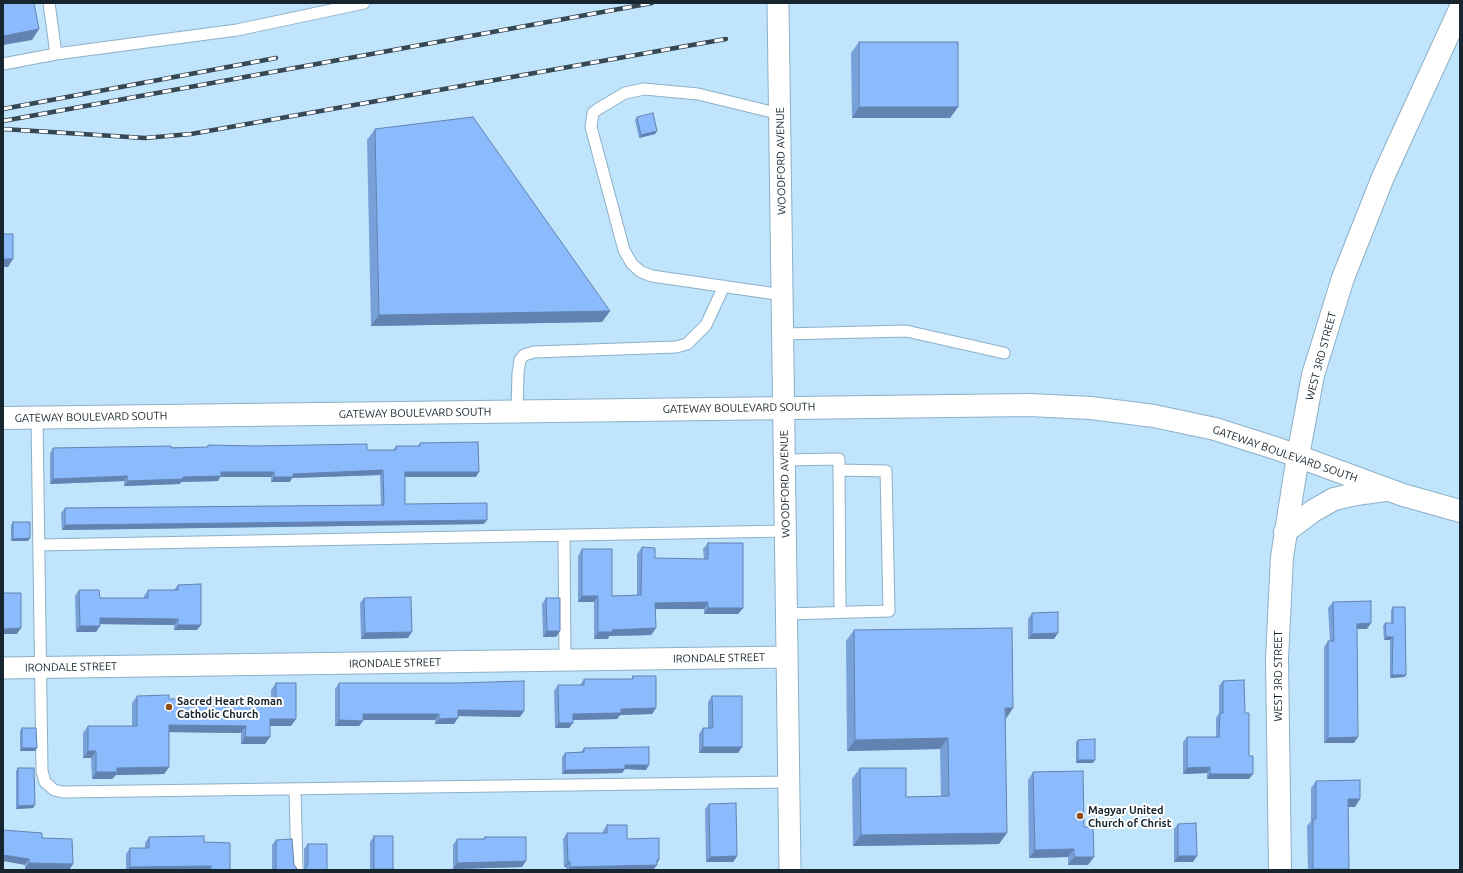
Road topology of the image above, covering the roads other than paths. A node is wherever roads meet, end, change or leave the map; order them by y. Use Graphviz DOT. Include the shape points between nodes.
graph roads {
  1 [pos="49,3"];
  2 [pos="364,3"];
  3 [pos="778,3"];
  4 [pos="1458,14"];
  5 [pos="56,54"];
  6 [pos="3,64"];
  7 [pos="780,114"];
  8 [pos="724,286"];
  9 [pos="783,295"];
  10 [pos="784,334"];
  11 [pos="1004,354"];
  12 [pos="784,408"];
  13 [pos="517,411"];
  14 [pos="3,418"];
  15 [pos="37,418"];
  16 [pos="1298,456"];
  17 [pos="785,460"];
  18 [pos="839,470"];
  19 [pos="1388,489"];
  20 [pos="1460,511"];
  21 [pos="786,531"];
  22 [pos="1286,532"];
  23 [pos="564,536"];
  24 [pos="40,545"];
  25 [pos="840,612"];
  26 [pos="787,614"];
  27 [pos="787,657"];
  28 [pos="566,660"];
  29 [pos="3,668"];
  30 [pos="42,668"];
  31 [pos="789,782"];
  32 [pos="295,789"];
  33 [pos="298,870"];
  34 [pos="790,870"];
  35 [pos="1280,870"];
  1 -- 5 [label="lane"];
  2 -- 5 [label="lane" via="236,30"];
  3 -- 7 [label="street, WOODFORD AVENUE"];
  4 -- 16 [label="main road, WEST 3RD STREET" via="1383,177 1343,278 1313,375"];
  5 -- 6 [label="lane"];
  7 -- 8 [label="lane" via="698,94 644,90 625,93 593,114 591,127 624,250 632,264 641,272 652,276"];
  7 -- 9 [label="street, WOODFORD AVENUE"];
  8 -- 9 [label="lane"];
  8 -- 13 [label="lane" via="706,325 687,344 676,347 534,352 524,355 520,360 518,373"];
  9 -- 10 [label="street, WOODFORD AVENUE"];
  10 -- 11 [label="lane" via="906,330"];
  10 -- 12 [label="street, WOODFORD AVENUE"];
  12 -- 13 [label="main road, GATEWAY BOULEVARD SOUTH"];
  12 -- 16 [label="main road, GATEWAY BOULEVARD SOUTH" via="1029,405 1091,408 1154,416 1215,429"];
  12 -- 17 [label="street, WOODFORD AVENUE"];
  13 -- 15 [label="main road, GATEWAY BOULEVARD SOUTH"];
  14 -- 15 [label="main road, GATEWAY BOULEVARD SOUTH"];
  15 -- 24 [label="lane"];
  16 -- 19 [label="main road, GATEWAY BOULEVARD SOUTH"];
  16 -- 22 [label="main road, WEST 3RD STREET"];
  17 -- 18 [label="lane" via="838,459"];
  17 -- 21 [label="street, WOODFORD AVENUE"];
  18 -- 25 [label="lane"];
  18 -- 25 [label="lane" via="886,471 888,610"];
  19 -- 20 [label="main road, GATEWAY BOULEVARD SOUTH"];
  19 -- 22 [label="main road" via="1334,499 1312,511"];
  21 -- 23 [label="lane"];
  21 -- 26 [label="street, WOODFORD AVENUE"];
  22 -- 35 [label="main road, WEST 3RD STREET" via="1282,557 1277,659"];
  23 -- 24 [label="lane"];
  23 -- 28 [label="lane"];
  24 -- 30 [label="lane"];
  25 -- 26 [label="lane"];
  26 -- 27 [label="street, WOODFORD AVENUE"];
  27 -- 28 [label="street, IRONDALE STREET"];
  27 -- 31 [label="street, WOODFORD AVENUE"];
  28 -- 30 [label="street, IRONDALE STREET"];
  29 -- 30 [label="street, IRONDALE STREET"];
  30 -- 32 [label="lane" via="42,771 45,782 54,790 63,792"];
  31 -- 32 [label="lane"];
  31 -- 34 [label="street, WOODFORD AVENUE"];
  32 -- 33 [label="lane"];
}
